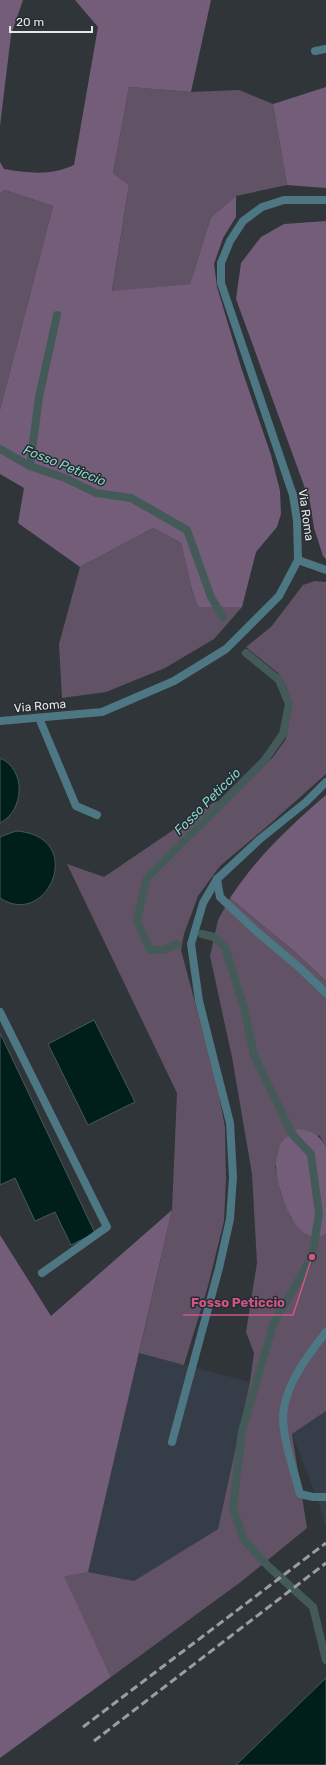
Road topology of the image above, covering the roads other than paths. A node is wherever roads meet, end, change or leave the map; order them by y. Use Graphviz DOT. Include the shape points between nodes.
graph roads {
  1 [pos="326,49"];
  2 [pos="315,51"];
  3 [pos="326,200"];
  4 [pos="298,560"];
  5 [pos="326,570"];
  6 [pos="39,718"];
  7 [pos="0,721"];
  8 [pos="326,782"];
  9 [pos="98,815"];
  10 [pos="217,878"];
  11 [pos="326,993"];
  12 [pos="0,1012"];
  13 [pos="42,1273"];
  14 [pos="326,1332"];
  15 [pos="172,1442"];
  16 [pos="326,1497"];
  1 -- 2 [label="street"];
  3 -- 4 [label="street, Via Roma" via="284,200 262,207 243,221 230,241 221,263 221,283 293,494"];
  4 -- 5 [label="street"];
  4 -- 6 [label="street, Via Roma" via="279,596 226,649 174,681 102,712"];
  6 -- 7 [label="street, Via Roma"];
  6 -- 9 [label="street" via="76,806"];
  8 -- 10 [label="street"];
  10 -- 11 [label="street" via="220,897"];
  10 -- 15 [label="street" via="203,903 191,944 200,1001 230,1123 233,1177 230,1219"];
  12 -- 13 [label="street" via="107,1227"];
  14 -- 16 [label="street" via="292,1384 284,1419 300,1494"];
}
